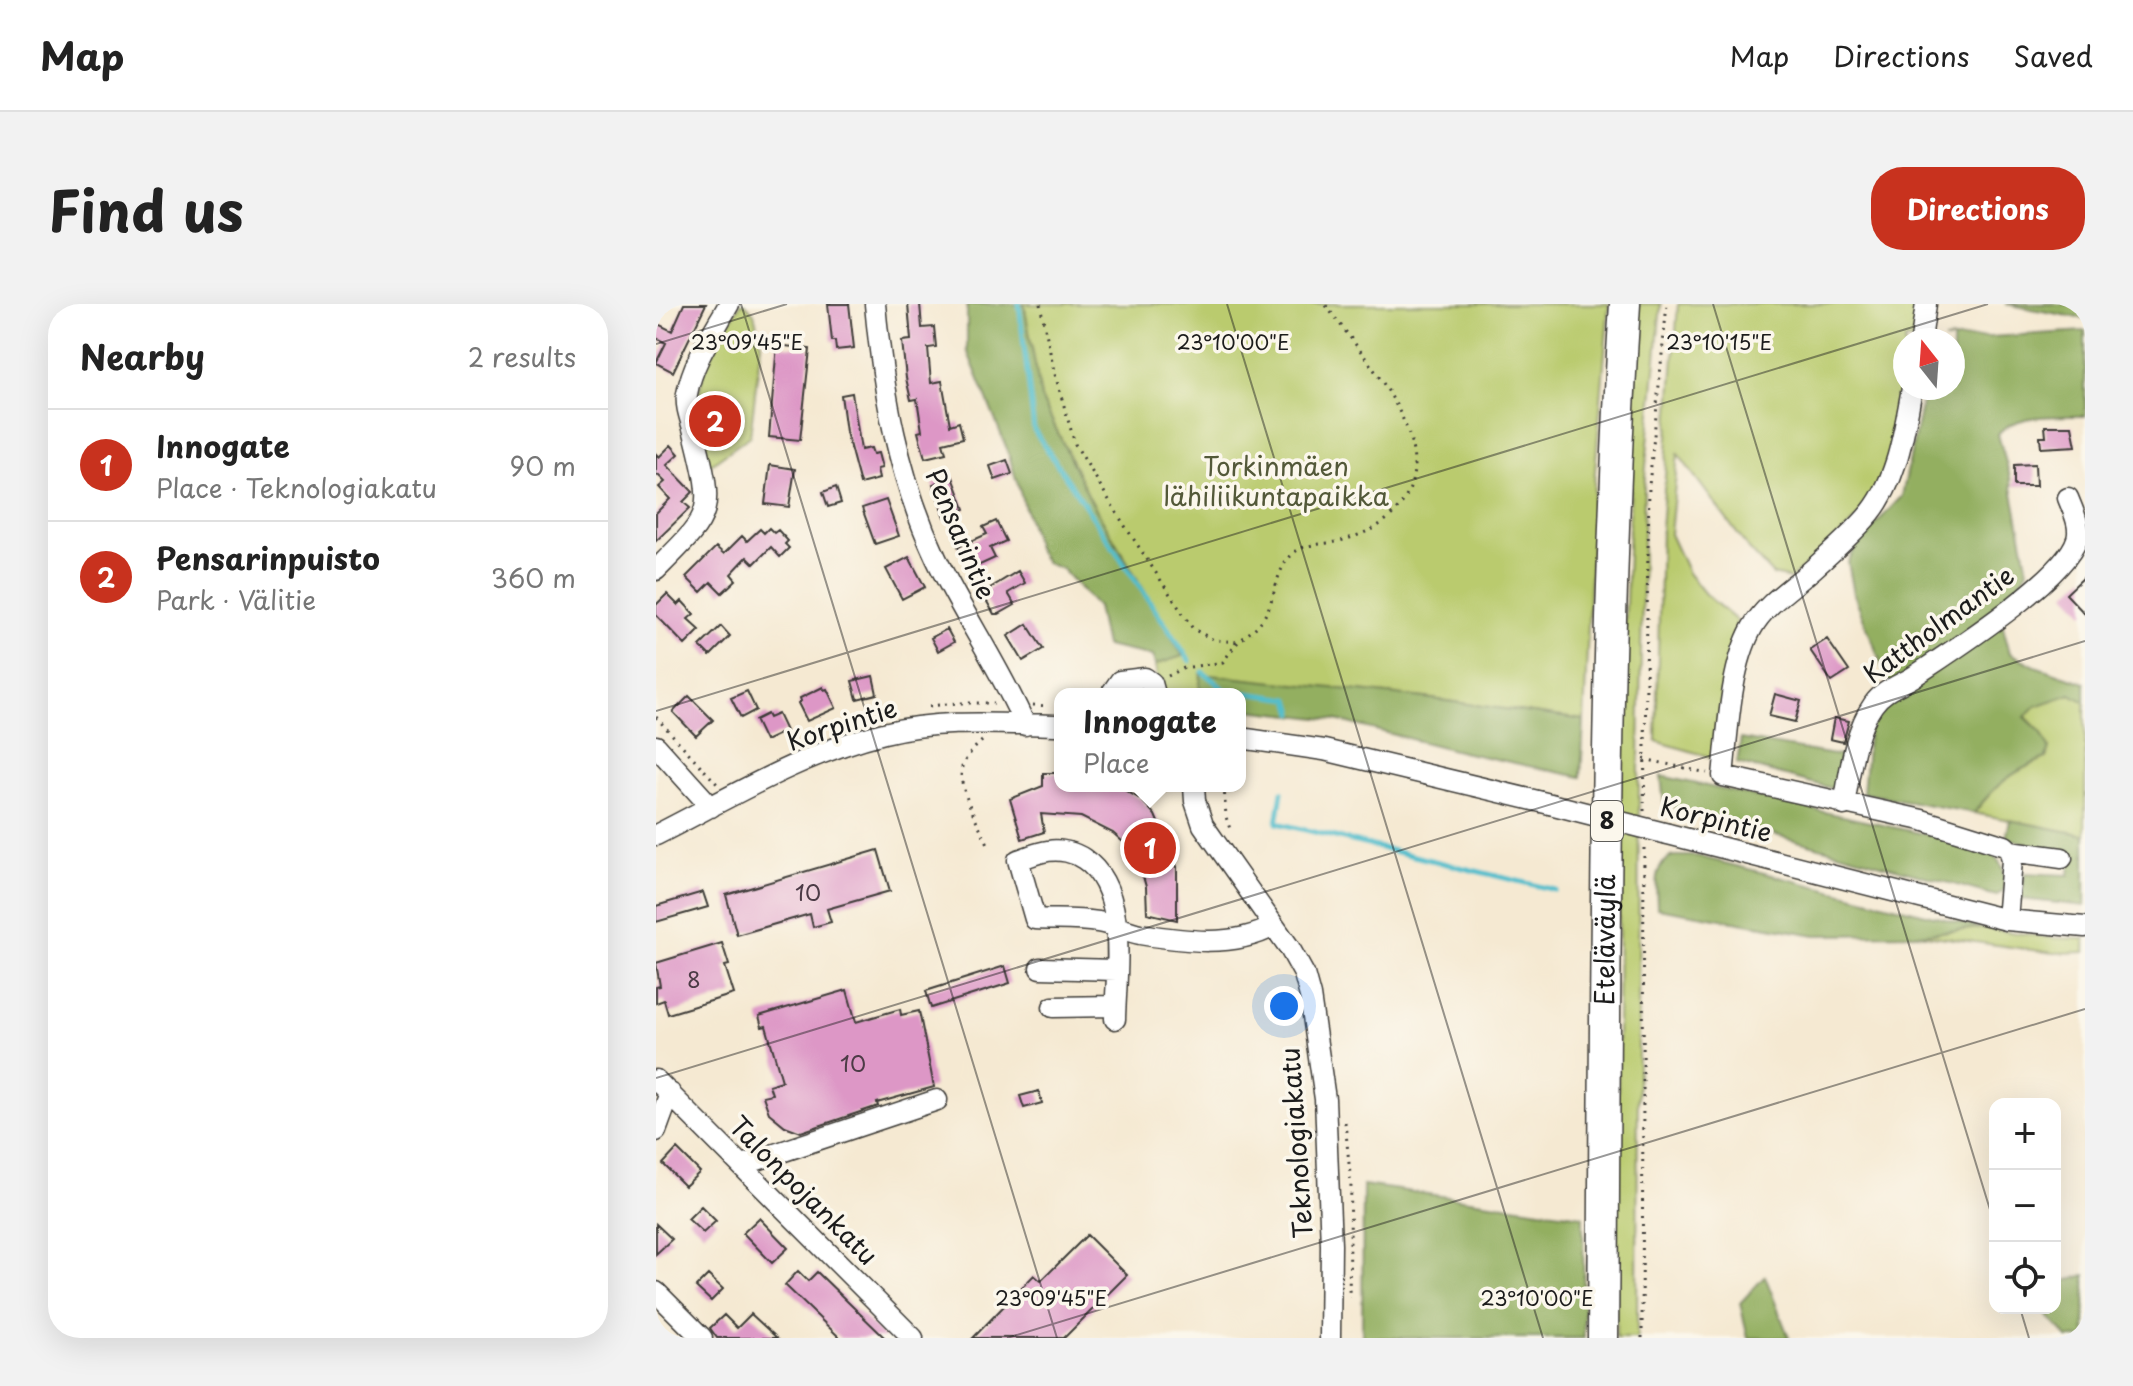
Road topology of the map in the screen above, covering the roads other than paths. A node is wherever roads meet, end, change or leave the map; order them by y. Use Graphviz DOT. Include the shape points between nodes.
graph roads {
  1 [pos="729,304"];
  2 [pos="875,304"];
  3 [pos="1625,304"];
  4 [pos="1926,304"];
  5 [pos="1923,328"];
  6 [pos="1909,400"];
  7 [pos="2068,498"];
  8 [pos="656,570"];
  9 [pos="1112,688"];
  10 [pos="1154,688"];
  11 [pos="1025,725"];
  12 [pos="1054,725"];
  13 [pos="1246,739"];
  14 [pos="656,746"];
  15 [pos="1194,792"];
  16 [pos="1844,805"];
  17 [pos="711,807"];
  18 [pos="656,835"];
  19 [pos="2010,851"];
  20 [pos="2062,858"];
  21 [pos="2007,920"];
  22 [pos="1274,926"];
  23 [pos="2085,927"];
  24 [pos="1117,928"];
  25 [pos="1040,968"];
  26 [pos="1116,970"];
  27 [pos="1053,1007"];
  28 [pos="663,1087"];
  29 [pos="937,1100"];
  30 [pos="656,1131"];
  31 [pos="742,1165"];
  32 [pos="656,1292"];
  33 [pos="702,1338"];
  34 [pos="913,1338"];
  35 [pos="1330,1338"];
  36 [pos="1603,1338"];
  1 -- 8 [label="street" via="688,392 708,502 688,538"];
  2 -- 11 [label="street, Pensarintie" via="882,377 916,510"];
  3 -- 36 [label="highway, Eteläväylä / 8" via="1610,623"];
  4 -- 5 [label="street"];
  6 -- 16 [label="street" via="1895,465 1882,495 1867,517 1754,624 1736,678 1723,776"];
  7 -- 16 [label="street, Kattholmantie" via="2078,535 2067,557 1986,628 1874,703 1856,746"];
  9 -- 10 [label="street" via="1120,681 1145,678"];
  11 -- 12 [label="street, Korpintie"];
  11 -- 17 [label="street, Korpintie" via="951,724 885,732 816,757"];
  13 -- 21 [label="street, Korpintie, bridge" via="1324,750"];
  14 -- 17 [label="street"];
  15 -- 22 [label="street, Teknologiakatu" via="1203,825"];
  16 -- 19 [label="street" via="1922,820"];
  17 -- 18 [label="street, Korpintie"];
  19 -- 20 [label="street"];
  19 -- 21 [label="street"];
  21 -- 23 [label="street, Korpintie"];
  22 -- 24 [label="street" via="1235,941"];
  22 -- 35 [label="street, Teknologiakatu" via="1296,958 1310,996 1325,1099"];
  24 -- 24 [label="street" via="1099,922 1035,919 1018,860 1049,851 1087,861 1101,876"];
  24 -- 26 [label="street"];
  25 -- 26 [label="street"];
  26 -- 27 [label="street" via="1115,1013"];
  28 -- 30 [label="street"];
  28 -- 31 [label="street, Talonpojankatu"];
  29 -- 31 [label="street"];
  31 -- 34 [label="street, Talonpojankatu"];
  32 -- 33 [label="street"];
}
